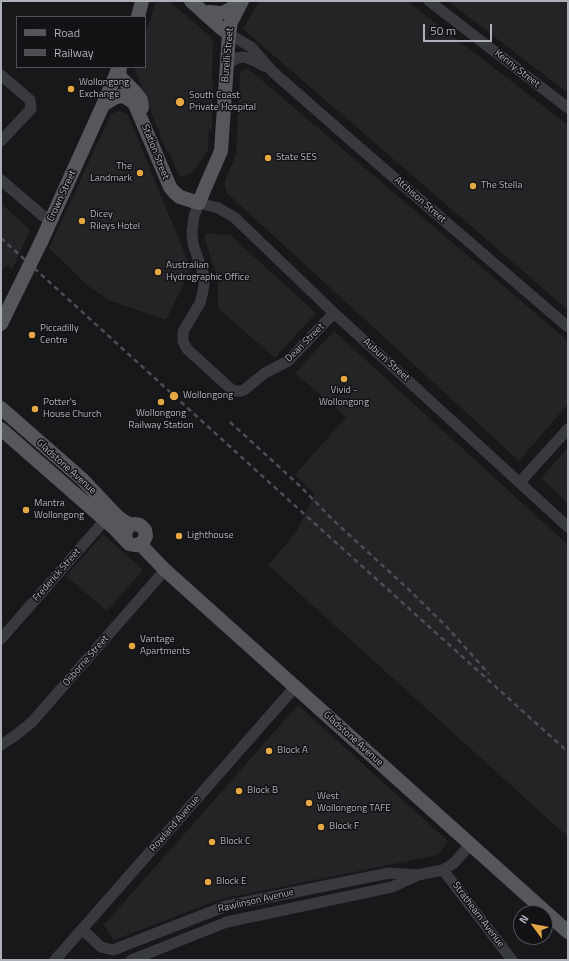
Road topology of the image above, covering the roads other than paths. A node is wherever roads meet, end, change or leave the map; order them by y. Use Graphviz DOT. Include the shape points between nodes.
graph roads {
  1 [pos="142,1"];
  2 [pos="191,1"];
  3 [pos="241,1"];
  4 [pos="429,1"];
  5 [pos="204,13"];
  6 [pos="138,16"];
  7 [pos="229,34"];
  8 [pos="227,64"];
  9 [pos="119,68"];
  10 [pos="119,68"];
  11 [pos="273,72"];
  12 [pos="1,75"];
  13 [pos="103,105"];
  14 [pos="568,108"];
  15 [pos="141,118"];
  16 [pos="1,141"];
  17 [pos="1,180"];
  18 [pos="199,203"];
  19 [pos="50,222"];
  20 [pos="334,313"];
  21 [pos="1,324"];
  22 [pos="568,327"];
  23 [pos="1,408"];
  24 [pos="568,428"];
  25 [pos="1,429"];
  26 [pos="520,482"];
  27 [pos="110,517"];
  28 [pos="131,525"];
  29 [pos="568,527"];
  30 [pos="126,539"];
  31 [pos="140,544"];
  32 [pos="165,570"];
  33 [pos="1,639"];
  34 [pos="295,687"];
  35 [pos="1,745"];
  36 [pos="470,845"];
  37 [pos="444,870"];
  38 [pos="418,875"];
  39 [pos="82,929"];
  40 [pos="568,932"];
  41 [pos="55,960"];
  42 [pos="131,960"];
  43 [pos="512,960"];
  1 -- 6 [label="main road"];
  2 -- 5 [label="main road, Atchison Street"];
  3 -- 5 [label="main road" via="225,12"];
  3 -- 7 [label="main road, Burelli Street" via="231,22"];
  4 -- 14 [label="street, Kenny Street"];
  5 -- 7 [label="main road, Atchison Street"];
  7 -- 8 [label="main road, Burelli Street"];
  7 -- 11 [label="street, Atchison Street" via="251,47"];
  8 -- 11 [label="street, Atchison Street" via="244,57"];
  8 -- 18 [label="main road, Burelli Street" via="221,151"];
  9 -- 13 [label="main road, Crown Street"];
  10 -- 15 [label="main road, Station Street" via="121,78 140,100"];
  11 -- 22 [label="street, Atchison Street"];
  12 -- 16 [label="street" via="30,100 31,109"];
  13 -- 15 [label="main road, Station Street" via="117,97 125,97 134,104"];
  13 -- 19 [label="main road, Crown Street"];
  15 -- 18 [label="main road, Station Street" via="170,187 180,197"];
  17 -- 19 [label="street"];
  18 -- 20 [label="street, Auburn Street" via="218,208 234,217"];
  18 -- 20 [label="street, Dean Street" via="192,232 204,284 200,303 183,332 182,341 187,349 228,387 238,392 244,390 273,368 288,361"];
  19 -- 21 [label="main road, Crown Street, bridge"];
  20 -- 26 [label="street, Auburn Street"];
  23 -- 27 [label="main road, Gladstone Avenue" via="82,479"];
  24 -- 26 [label="street"];
  25 -- 27 [label="main road, Gladstone Avenue"];
  26 -- 29 [label="street, Auburn Street"];
  27 -- 28 [label="main road, Gladstone Avenue"];
  27 -- 30 [label="main road, Gladstone Avenue"];
  27 -- 33 [label="street, Frederick Street"];
  28 -- 30 [label="main road" via="126,529"];
  28 -- 31 [label="main road" via="140,525 145,530 145,540"];
  30 -- 31 [label="main road" via="129,544"];
  31 -- 32 [label="main road, Gladstone Avenue"];
  32 -- 34 [label="main road, Gladstone Avenue"];
  32 -- 35 [label="street, Osborne Street" via="32,722"];
  34 -- 36 [label="main road, Gladstone Avenue"];
  34 -- 39 [label="street, Rowland Avenue"];
  36 -- 37 [label="street, Rawlinson Avenue"];
  36 -- 40 [label="main road, Gladstone Avenue"];
  37 -- 38 [label="street, Rawlinson Avenue"];
  37 -- 43 [label="street, Strathearn Avenue"];
  38 -- 39 [label="street, Rawlinson Avenue" via="389,873 226,906 113,950 101,947"];
  38 -- 42 [label="street, Rawlinson Avenue" via="392,887 227,922"];
  39 -- 41 [label="street, Rowland Avenue"];
}
